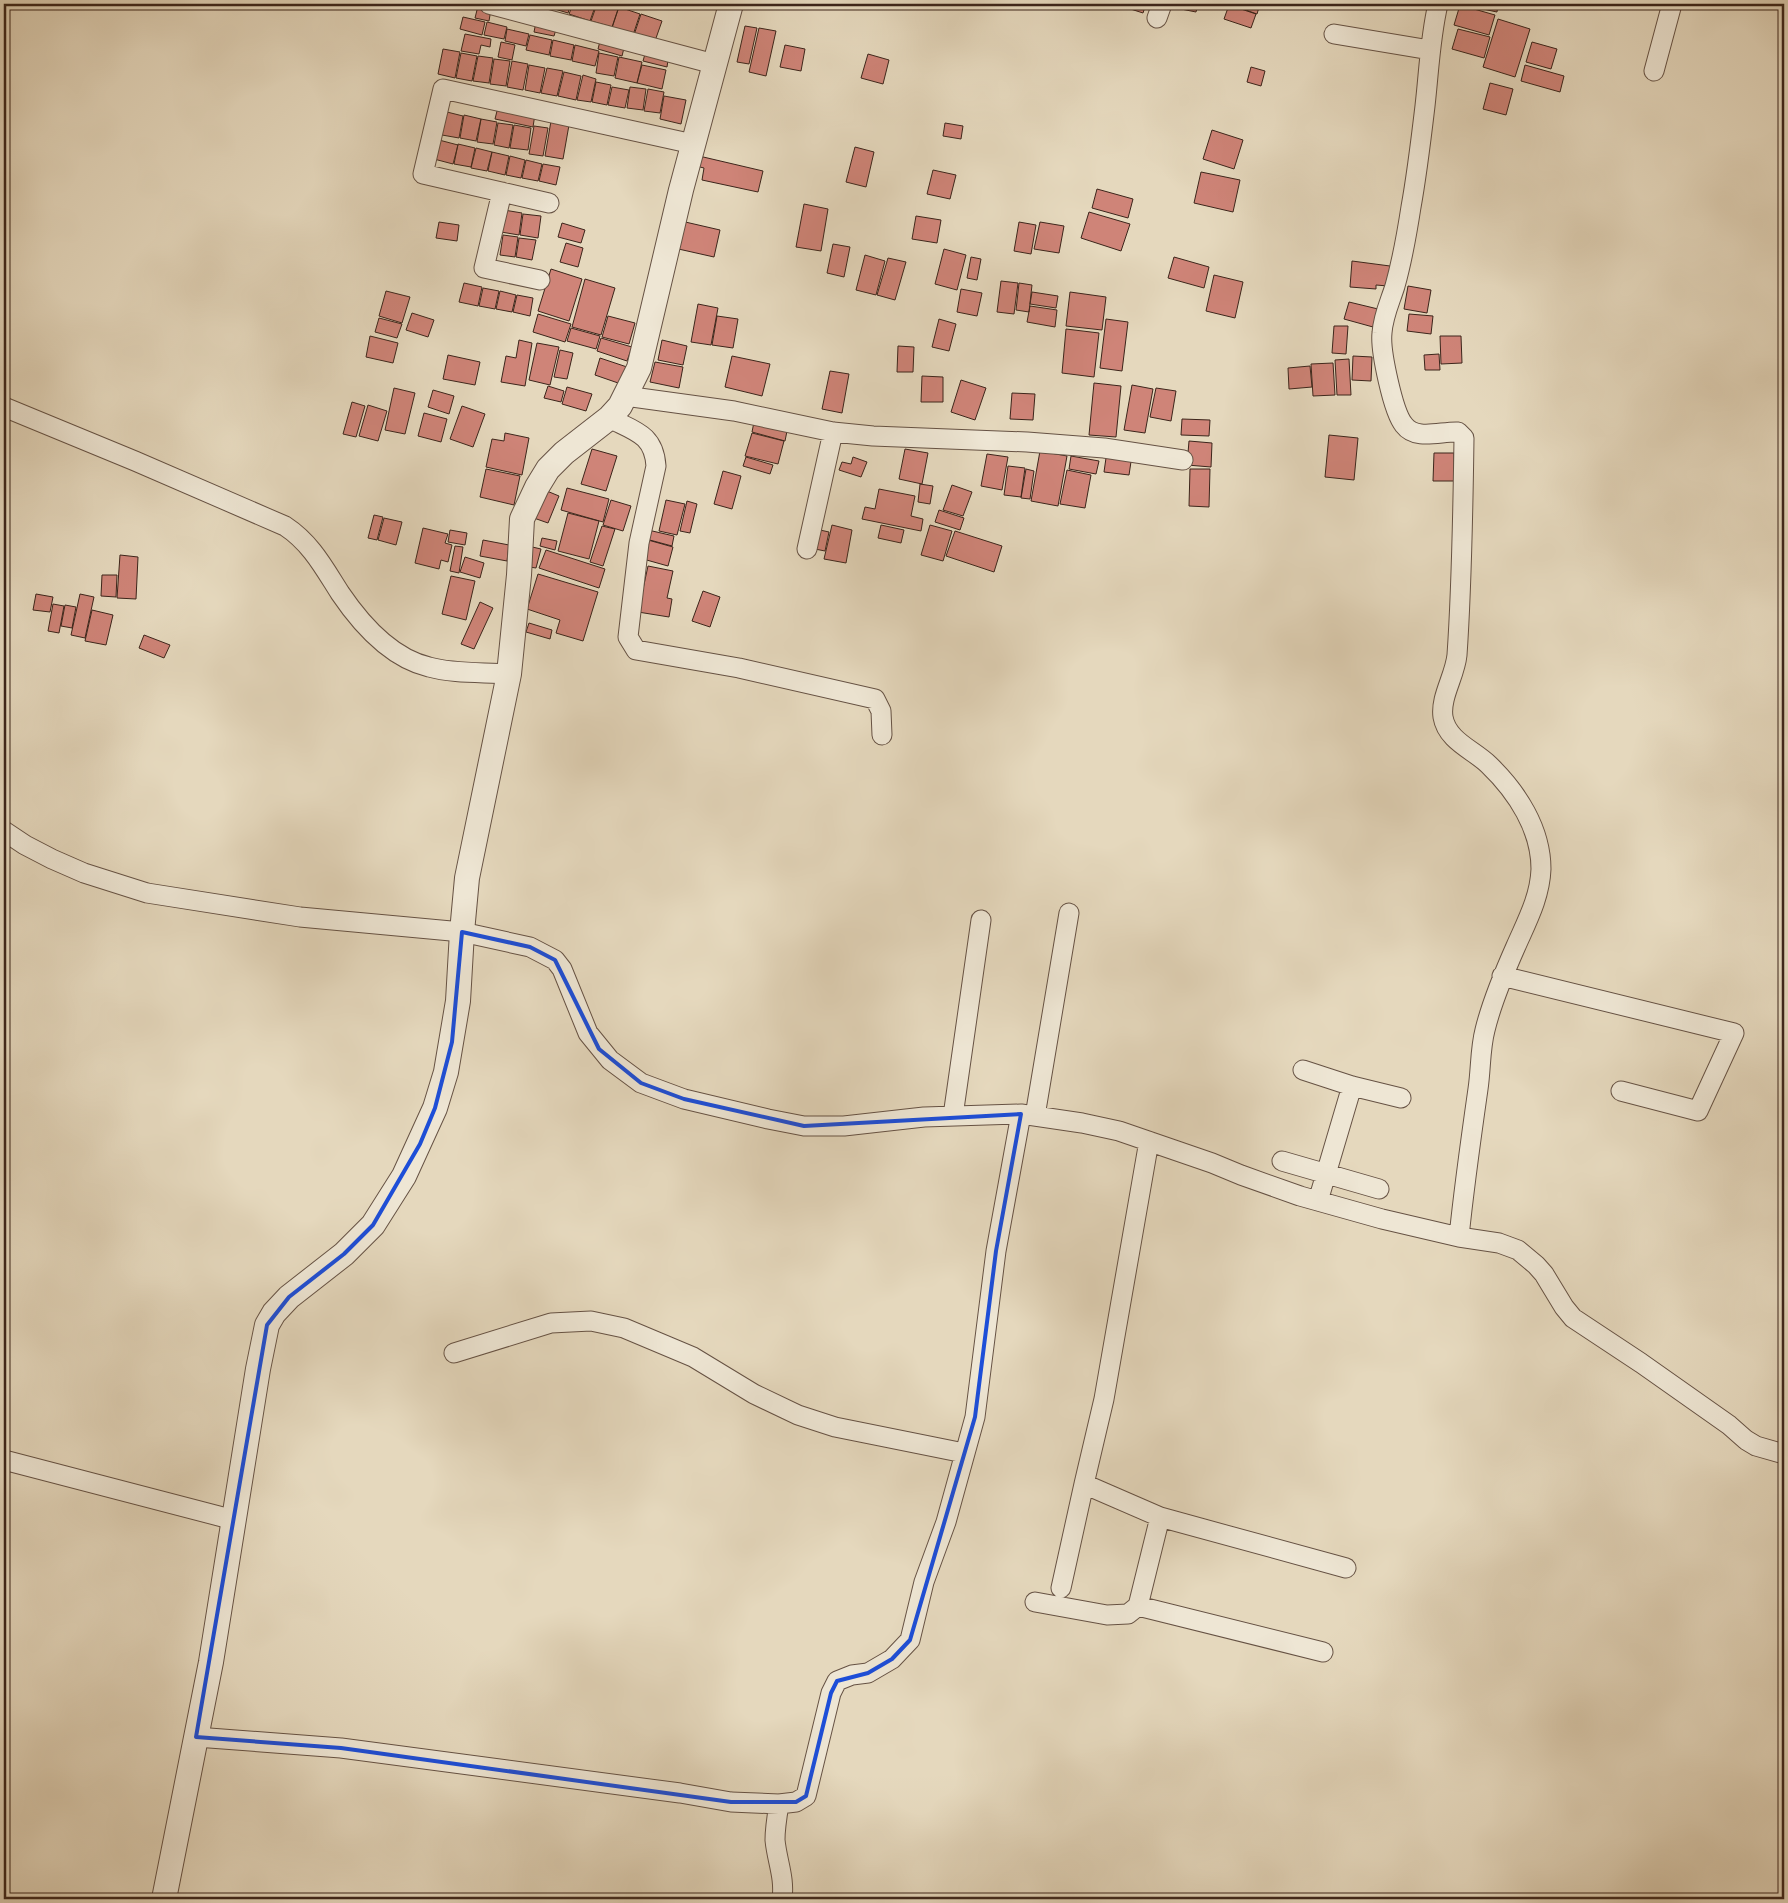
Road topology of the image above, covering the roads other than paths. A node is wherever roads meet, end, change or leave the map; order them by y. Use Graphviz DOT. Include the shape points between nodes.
graph roads {
  1 [pos="489,4"];
  2 [pos="731,4"];
  3 [pos="1438,4"];
  4 [pos="1672,4"];
  5 [pos="1334,34"];
  6 [pos="1430,50"];
  7 [pos="714,64"];
  8 [pos="1654,71"];
  9 [pos="693,144"];
  10 [pos="502,192"];
  11 [pos="549,203"];
  12 [pos="540,280"];
  13 [pos="625,396"];
  14 [pos="4,407"];
  15 [pos="609,418"];
  16 [pos="833,432"];
  17 [pos="1184,460"];
  18 [pos="807,549"];
  19 [pos="509,674"];
  20 [pos="882,735"];
  21 [pos="4,831"];
  22 [pos="1069,913"];
  23 [pos="981,920"];
  24 [pos="462,932"];
  25 [pos="1502,976"];
  26 [pos="1303,1070"];
  27 [pos="1352,1086"];
  28 [pos="1620,1091"];
  29 [pos="1401,1098"];
  30 [pos="1028,1115"];
  31 [pos="953,1116"];
  32 [pos="1149,1141"];
  33 [pos="1282,1161"];
  34 [pos="1326,1175"];
  35 [pos="1379,1189"];
  36 [pos="1318,1201"];
  37 [pos="1459,1236"];
  38 [pos="454,1353"];
  39 [pos="964,1453"];
  40 [pos="1784,1454"];
  41 [pos="4,1460"];
  42 [pos="1084,1484"];
  43 [pos="1160,1517"];
  44 [pos="234,1520"];
  45 [pos="1346,1568"];
  46 [pos="1061,1588"];
  47 [pos="1035,1602"];
  48 [pos="1138,1606"];
  49 [pos="1323,1652"];
  50 [pos="196,1737"];
  51 [pos="779,1804"];
  52 [pos="164,1899"];
  53 [pos="782,1899"];
  1 -- 7 [label="street"];
  2 -- 7 [label="street"];
  3 -- 6 [label="street"];
  4 -- 8 [label="street"];
  5 -- 6 [label="street"];
  6 -- 25 [label="street" via="1420,155 1410,216 1382,335 1393,399 1405,427 1423,434 1458,432 1464,438 1457,658 1443,717 1447,729 1457,740 1489,765 1522,803 1540,855 1541,870 1532,911"];
  7 -- 9 [label="street"];
  9 -- 10 [label="street" via="443,89 423,174"];
  9 -- 13 [label="street" via="642,356"];
  10 -- 11 [label="street"];
  10 -- 12 [label="street" via="484,268"];
  13 -- 15 [label="street"];
  13 -- 16 [label="street" via="734,411"];
  14 -- 19 [label="street" via="286,526 312,550 359,618 403,657 439,669"];
  15 -- 19 [label="street" via="548,469 527,504 520,533"];
  15 -- 20 [label="street" via="645,436 655,455 656,466 639,543 628,638 636,650 739,668 876,699 882,711"];
  16 -- 17 [label="street" via="1104,448"];
  16 -- 18 [label="street"];
  19 -- 24 [label="street" via="468,868"];
  21 -- 24 [label="street" via="25,846 84,873 147,893 300,917"];
  22 -- 30 [label="street"];
  23 -- 31 [label="street"];
  24 -- 31 [label="street" via="530,947 555,960 569,982 588,1033 599,1049 641,1083 676,1096 804,1126 844,1126"];
  24 -- 44 [label="street" via="458,1001 446,1072 416,1152 373,1225 344,1254 279,1306 267,1325"];
  25 -- 28 [label="street" via="1734,1033 1698,1110"];
  25 -- 37 [label="street" via="1482,1043"];
  26 -- 27 [label="street"];
  27 -- 29 [label="street"];
  27 -- 34 [label="street"];
  30 -- 31 [label="street"];
  30 -- 32 [label="street" via="1119,1131"];
  30 -- 39 [label="street" via="996,1251 975,1417"];
  32 -- 36 [label="street"];
  32 -- 42 [label="street" via="1104,1399"];
  33 -- 34 [label="street"];
  34 -- 35 [label="street"];
  34 -- 36 [label="street"];
  36 -- 37 [label="street"];
  37 -- 40 [label="street" via="1518,1250 1544,1274 1573,1318 1746,1440"];
  38 -- 39 [label="street" via="551,1322 591,1322 624,1328 693,1357 754,1394 798,1415"];
  39 -- 51 [label="street" via="946,1522 924,1582 910,1640 892,1660 868,1673 837,1681 831,1693 806,1796 796,1802"];
  41 -- 44 [label="street"];
  42 -- 43 [label="street"];
  42 -- 46 [label="street"];
  43 -- 45 [label="street"];
  43 -- 48 [label="street"];
  44 -- 50 [label="street"];
  47 -- 48 [label="street" via="1107,1615 1128,1614"];
  48 -- 49 [label="street"];
  50 -- 51 [label="street" via="341,1748 731,1802"];
  50 -- 52 [label="street"];
  51 -- 53 [label="street" via="775,1839 783,1875"];
}
